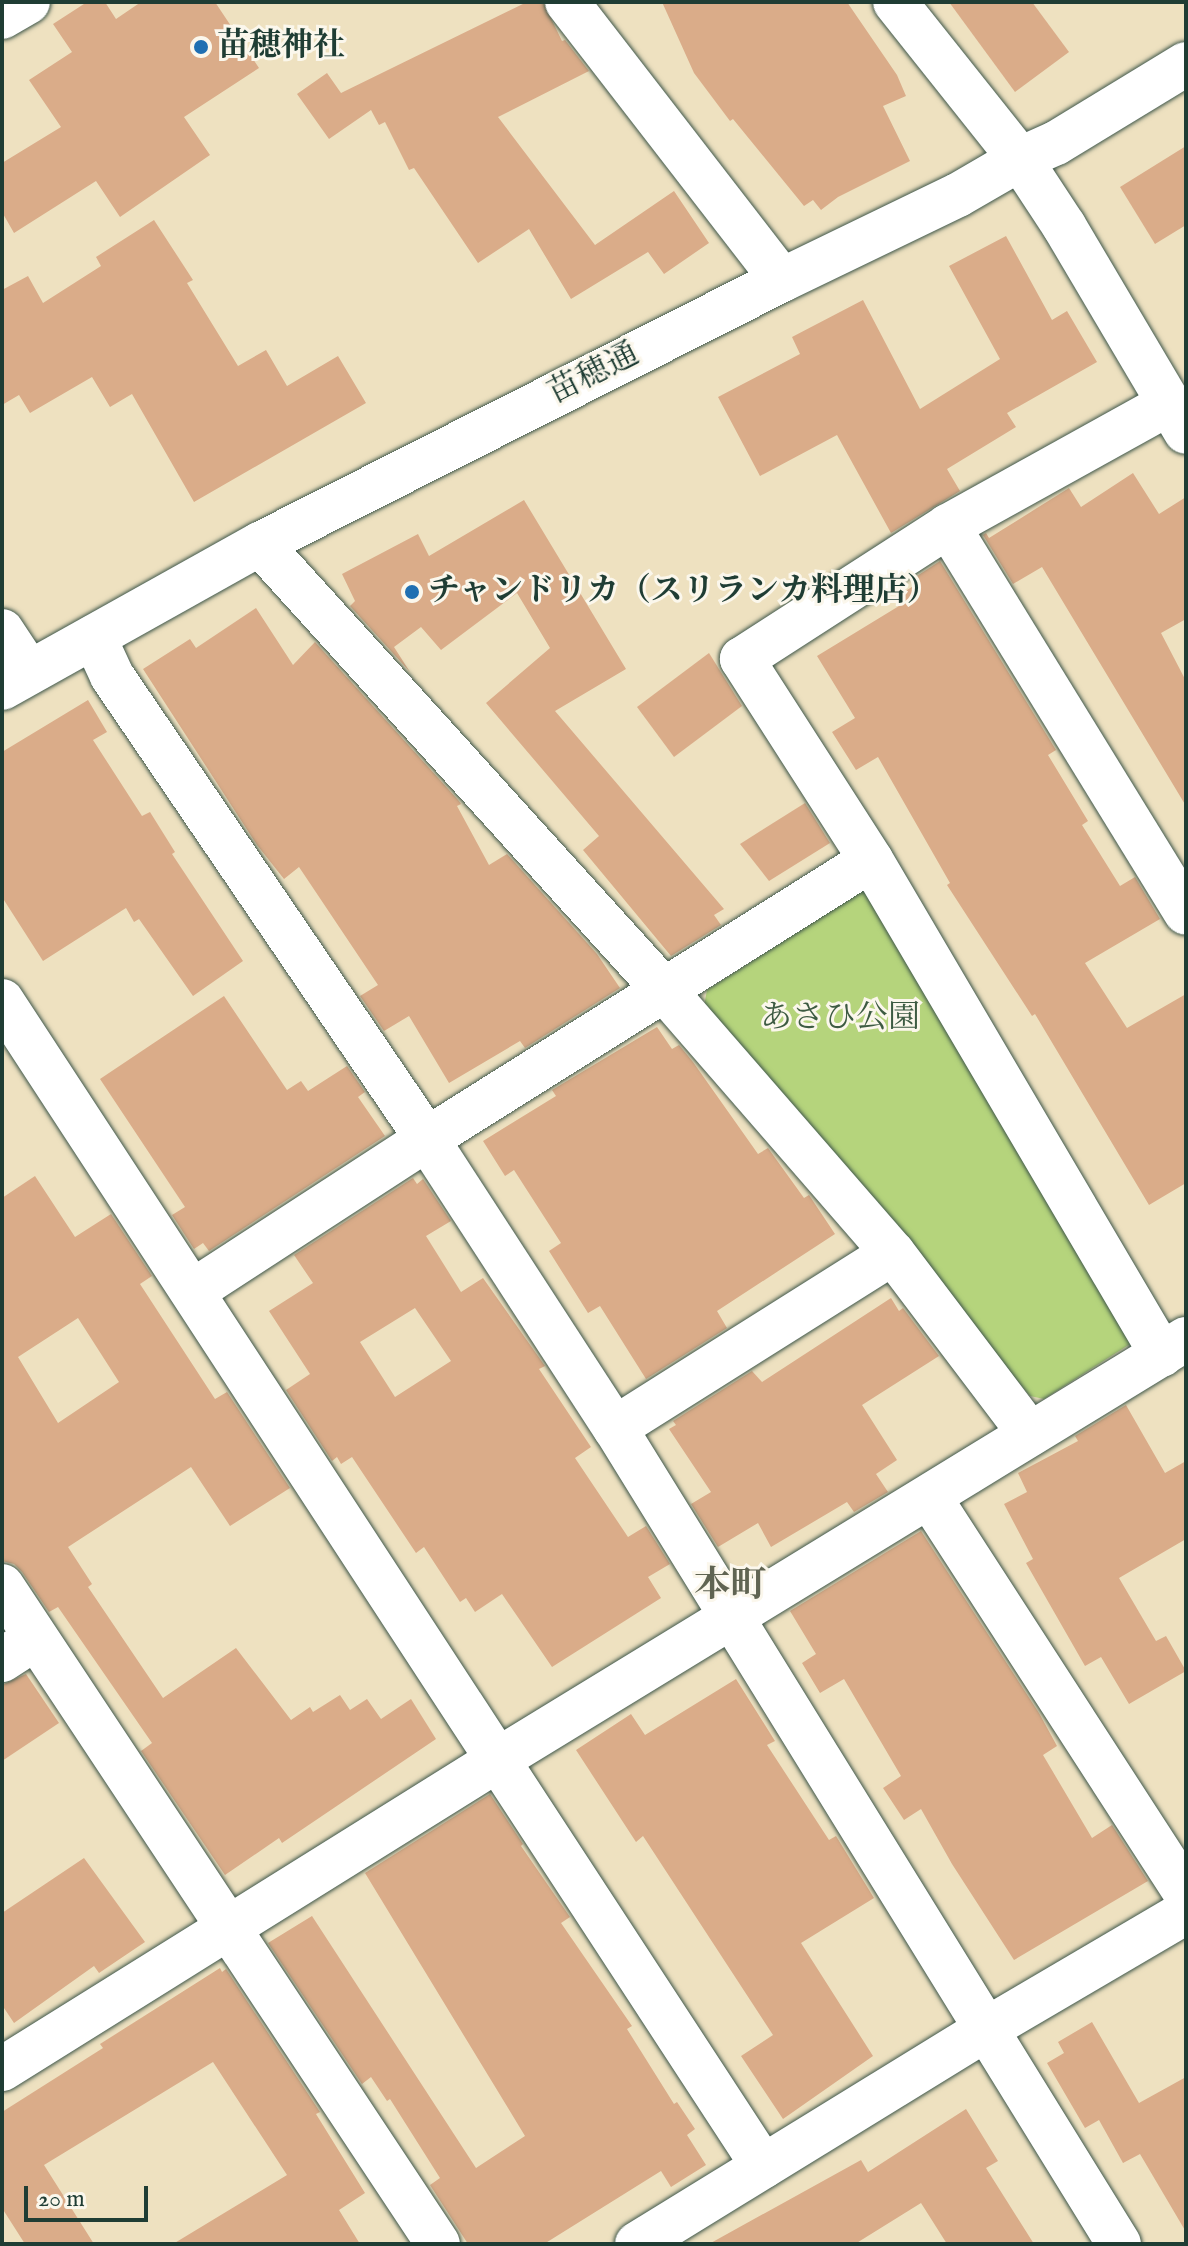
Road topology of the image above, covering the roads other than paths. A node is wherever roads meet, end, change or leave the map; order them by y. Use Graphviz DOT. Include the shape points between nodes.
graph roads {
  1 [pos="28,2"];
  2 [pos="567,2"];
  3 [pos="895,2"];
  4 [pos="2,17"];
  5 [pos="1186,64"];
  6 [pos="1020,159"];
  7 [pos="782,280"];
  8 [pos="1177,418"];
  9 [pos="948,526"];
  10 [pos="260,544"];
  11 [pos="2,631"];
  12 [pos="94,637"];
  13 [pos="15,680"];
  14 [pos="871,860"];
  15 [pos="1186,913"];
  16 [pos="665,991"];
  17 [pos="2,1001"];
  18 [pos="427,1139"];
  19 [pos="893,1253"];
  20 [pos="193,1291"];
  21 [pos="1174,1347"];
  22 [pos="615,1428"];
  23 [pos="1030,1434"];
  24 [pos="930,1498"];
  25 [pos="2,1586"];
  26 [pos="733,1617"];
  27 [pos="19,1649"];
  28 [pos="499,1759"];
  29 [pos="1186,1894"];
  30 [pos="1186,1912"];
  31 [pos="230,1929"];
  32 [pos="985,2030"];
  33 [pos="2,2069"];
  34 [pos="763,2166"];
  35 [pos="438,2244"];
  36 [pos="637,2244"];
  37 [pos="1119,2244"];
  1 -- 4 [label="street"];
  2 -- 7 [label="street"];
  3 -- 6 [label="street"];
  5 -- 6 [label="street, 苗穂通"];
  6 -- 7 [label="street, 苗穂通"];
  6 -- 8 [label="street"];
  7 -- 10 [label="street, 苗穂通"];
  8 -- 9 [label="street"];
  9 -- 14 [label="street" via="742,659"];
  9 -- 15 [label="street"];
  10 -- 12 [label="street, 苗穂通"];
  10 -- 16 [label="street"];
  11 -- 13 [label="street"];
  12 -- 13 [label="street, 苗穂通"];
  12 -- 18 [label="street" via="112,676"];
  14 -- 16 [label="street"];
  14 -- 21 [label="street"];
  16 -- 18 [label="street"];
  16 -- 19 [label="street"];
  17 -- 20 [label="street"];
  18 -- 20 [label="street"];
  18 -- 22 [label="street"];
  19 -- 22 [label="street"];
  19 -- 23 [label="street"];
  20 -- 28 [label="street"];
  21 -- 23 [label="street"];
  22 -- 26 [label="street"];
  23 -- 24 [label="street"];
  24 -- 26 [label="street"];
  24 -- 29 [label="street"];
  25 -- 27 [label="street"];
  26 -- 28 [label="street"];
  26 -- 32 [label="street"];
  27 -- 31 [label="street"];
  28 -- 31 [label="street"];
  28 -- 34 [label="street"];
  30 -- 32 [label="street"];
  31 -- 33 [label="street"];
  31 -- 35 [label="street"];
  32 -- 34 [label="street"];
  32 -- 37 [label="street"];
  34 -- 36 [label="street"];
}
